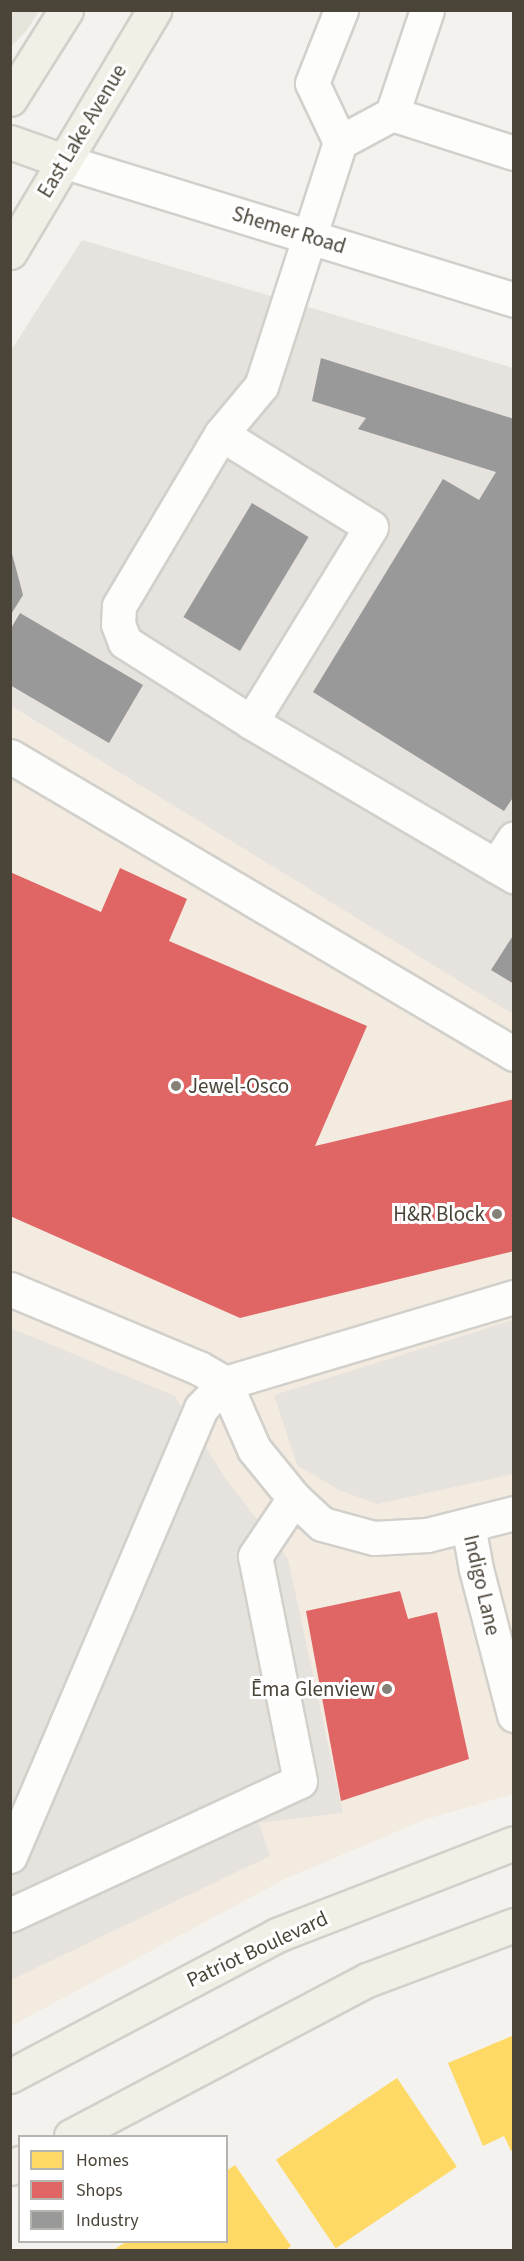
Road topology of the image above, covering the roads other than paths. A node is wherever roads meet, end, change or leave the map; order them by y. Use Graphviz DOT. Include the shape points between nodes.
graph roads {
  1 [pos="66,10"];
  2 [pos="154,10"];
  3 [pos="341,10"];
  4 [pos="427,10"];
  5 [pos="10,99"];
  6 [pos="392,114"];
  7 [pos="10,142"];
  8 [pos="340,142"];
  9 [pos="513,153"];
  10 [pos="63,161"];
  11 [pos="308,235"];
  12 [pos="10,252"];
  13 [pos="513,300"];
  14 [pos="221,434"];
  15 [pos="251,722"];
  16 [pos="10,756"];
  17 [pos="513,838"];
  18 [pos="505,871"];
  19 [pos="513,1054"];
  20 [pos="10,1289"];
  21 [pos="513,1298"];
  22 [pos="225,1383"];
  23 [pos="294,1498"];
  24 [pos="513,1513"];
  25 [pos="468,1525"];
  26 [pos="513,1716"];
  27 [pos="513,1843"];
  28 [pos="10,1856"];
  29 [pos="10,1915"];
  30 [pos="513,1926"];
  31 [pos="10,2076"];
  32 [pos="73,2135"];
  1 -- 5 [label="main road"];
  2 -- 10 [label="main road, East Lake Avenue"];
  3 -- 8 [label="street" via="312,83"];
  4 -- 6 [label="street"];
  6 -- 8 [label="street"];
  6 -- 9 [label="street"];
  7 -- 10 [label="main road"];
  8 -- 11 [label="street"];
  10 -- 11 [label="street, Shemer Road"];
  10 -- 12 [label="main road, East Lake Avenue"];
  11 -- 13 [label="street, Shemer Road"];
  11 -- 14 [label="street" via="261,386"];
  14 -- 15 [label="street" via="119,606 118,624 125,642"];
  14 -- 15 [label="street" via="371,527"];
  15 -- 18 [label="street"];
  16 -- 19 [label="street"];
  17 -- 18 [label="street"];
  20 -- 22 [label="street" via="199,1368"];
  21 -- 22 [label="street"];
  22 -- 23 [label="street" via="254,1449"];
  22 -- 28 [label="street" via="201,1408"];
  23 -- 25 [label="street" via="322,1524 374,1538 427,1535"];
  23 -- 29 [label="street" via="255,1556 300,1781"];
  24 -- 25 [label="street"];
  25 -- 26 [label="street, Indigo Lane"];
  27 -- 31 [label="main road, Patriot Boulevard" via="277,1935"];
  30 -- 32 [label="main road" via="367,1980"];
}
